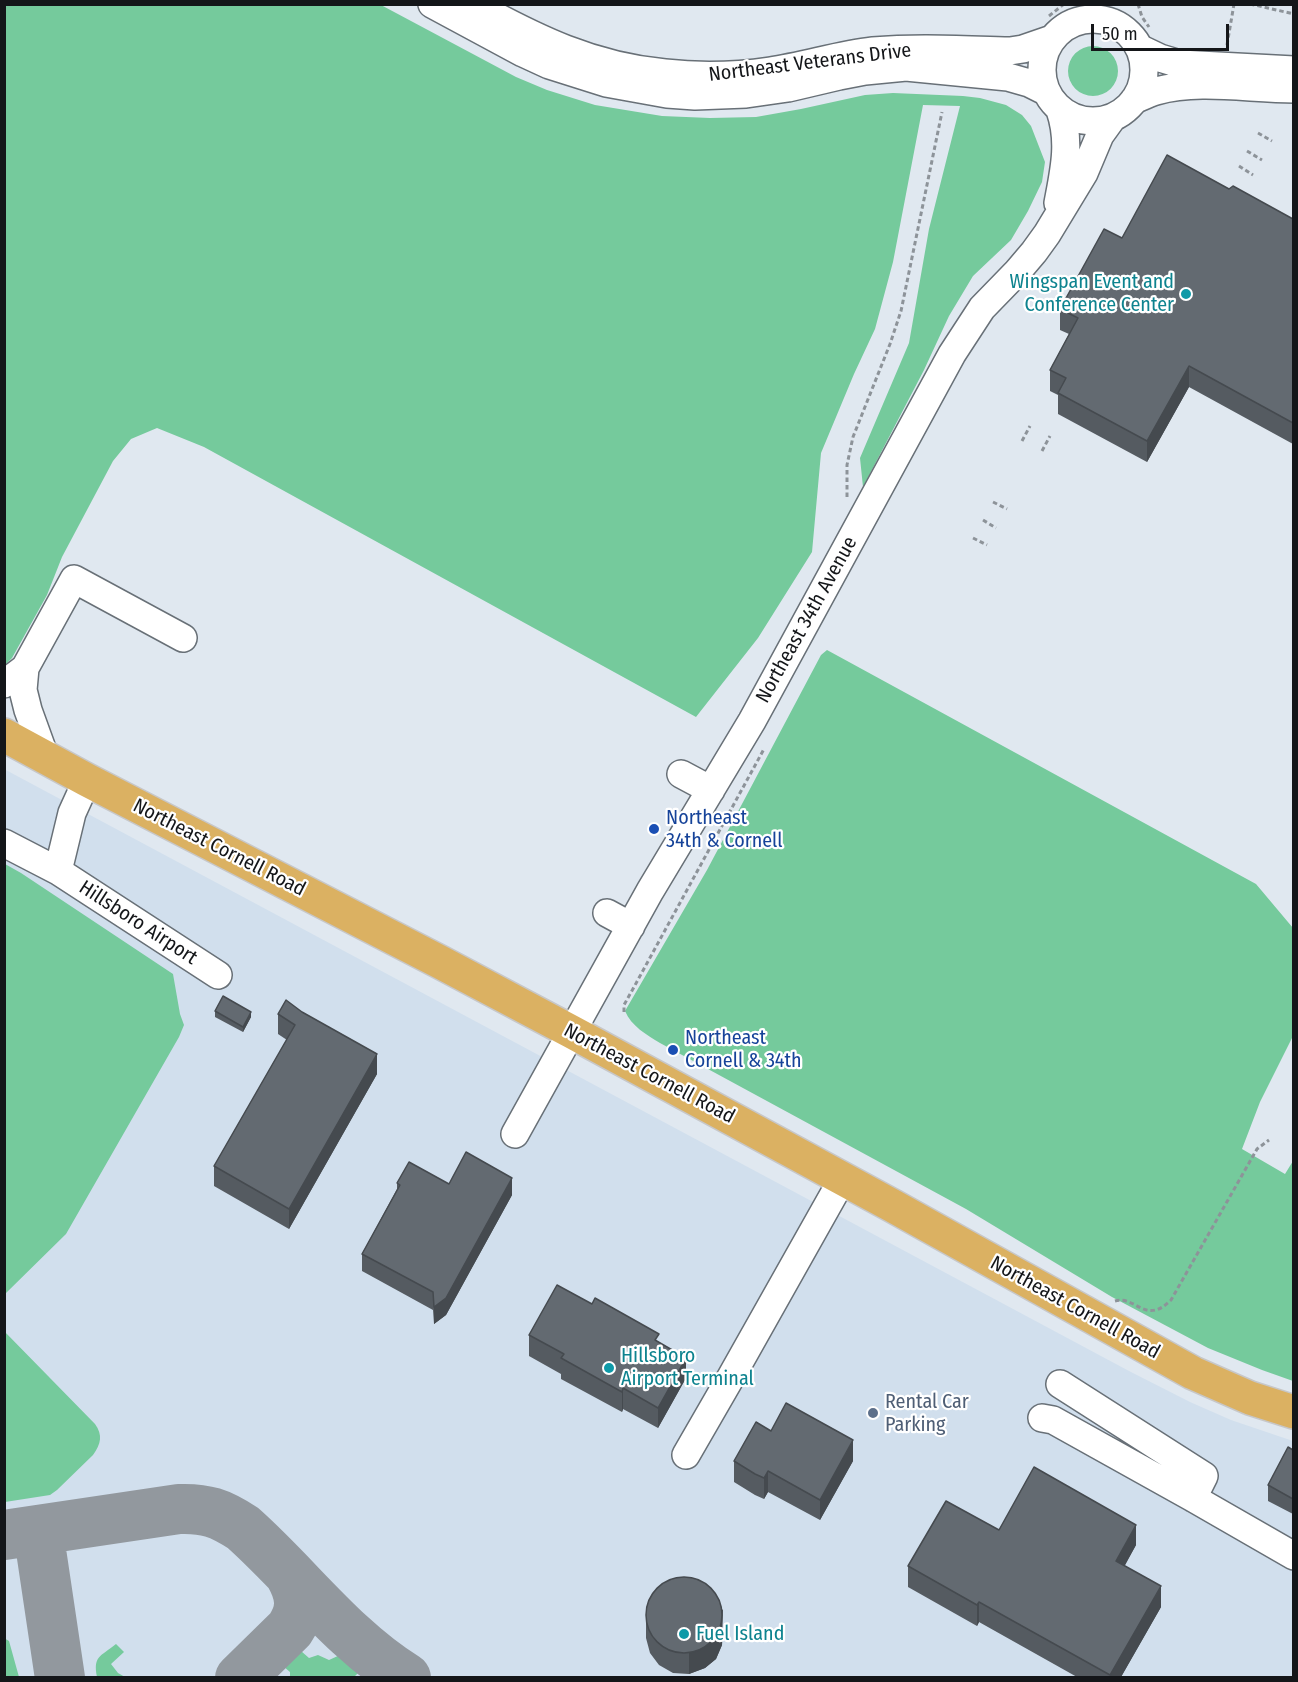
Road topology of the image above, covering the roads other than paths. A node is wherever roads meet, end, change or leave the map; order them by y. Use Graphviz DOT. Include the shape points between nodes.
graph roads {
  1 [pos="432,4"];
  2 [pos="473,4"];
  3 [pos="1082,13"];
  4 [pos="1128,27"];
  5 [pos="1052,39"];
  6 [pos="1293,70"];
  7 [pos="1293,89"];
  8 [pos="1053,100"];
  9 [pos="1134,100"];
  10 [pos="1113,117"];
  11 [pos="1055,218"];
  12 [pos="183,638"];
  13 [pos="15,676"];
  14 [pos="4,735"];
  15 [pos="45,757"];
  16 [pos="681,774"];
  17 [pos="87,780"];
  18 [pos="711,790"];
  19 [pos="4,843"];
  20 [pos="58,870"];
  21 [pos="607,913"];
  22 [pos="631,926"];
  23 [pos="218,975"];
  24 [pos="572,1032"];
  25 [pos="515,1134"];
  26 [pos="843,1178"];
  27 [pos="1060,1384"];
  28 [pos="1293,1413"];
  29 [pos="1042,1418"];
  30 [pos="686,1455"];
  31 [pos="1192,1498"];
  32 [pos="1293,1556"];
  1 -- 8 [label="street, Northeast Veterans Drive" via="549,65 636,90 695,96 746,94 906,67 1008,77 1029,83"];
  2 -- 5 [label="street, Northeast Veterans Drive" via="533,36 584,57 643,71 695,76 771,71 874,51 1010,51"];
  3 -- 4 [label="street" via="1088,19"];
  3 -- 5 [label="street"];
  4 -- 6 [label="street" via="1168,61"];
  4 -- 9 [label="street" via="1143,62 1141,86"];
  5 -- 8 [label="street" via="1044,54 1042,80"];
  7 -- 9 [label="street" via="1179,86"];
  8 -- 10 [label="street" via="1072,117 1099,121"];
  8 -- 11 [label="street, Northeast 34th Avenue" via="1065,124 1067,151"];
  9 -- 10 [label="street"];
  10 -- 11 [label="street, Northeast 34th Avenue"];
  11 -- 18 [label="street, Northeast 34th Avenue" via="1034,252 970,324"];
  12 -- 13 [label="street" via="74,579"];
  13 -- 15 [label="street"];
  14 -- 15 [label="highway, Northeast Cornell Road"];
  15 -- 17 [label="highway, Northeast Cornell Road"];
  16 -- 18 [label="street"];
  17 -- 20 [label="street, Hillsboro Airport" via="72,813"];
  17 -- 24 [label="highway, Northeast Cornell Road"];
  18 -- 22 [label="street, Northeast 34th Avenue"];
  19 -- 20 [label="street, Hillsboro Airport"];
  20 -- 23 [label="street, Hillsboro Airport"];
  21 -- 22 [label="street"];
  22 -- 24 [label="street, Northeast 34th Avenue"];
  24 -- 25 [label="street, Northeast 34th Avenue"];
  24 -- 26 [label="highway, Northeast Cornell Road"];
  26 -- 28 [label="highway, Northeast Cornell Road" via="1193,1373"];
  26 -- 30 [label="street"];
  27 -- 31 [label="street" via="1204,1476"];
  29 -- 31 [label="street" via="1053,1420"];
  31 -- 32 [label="street"];
}
